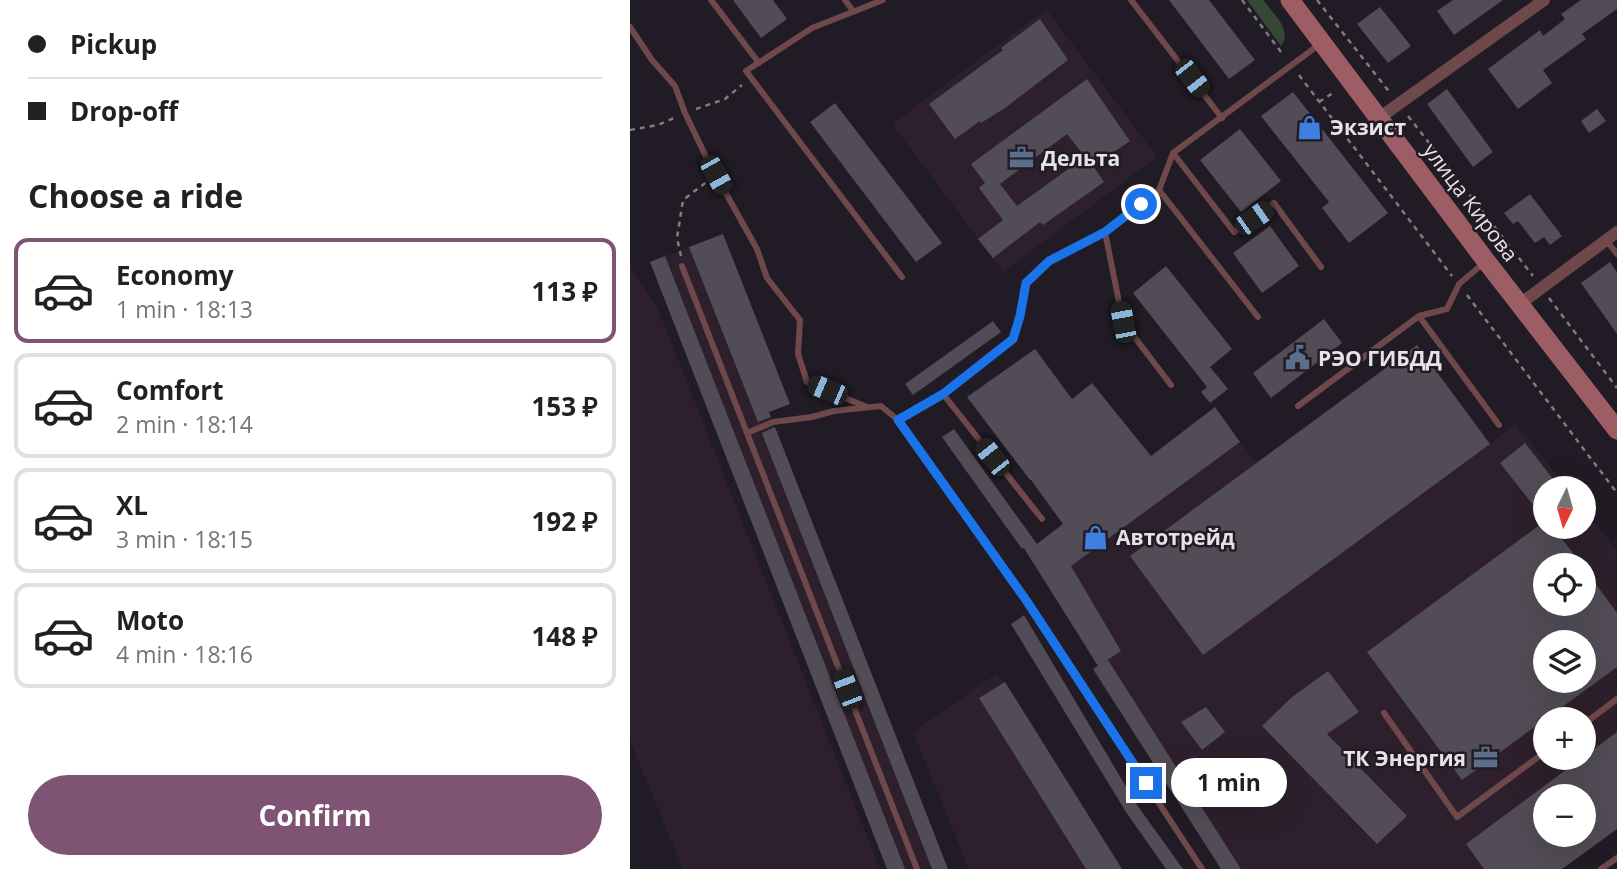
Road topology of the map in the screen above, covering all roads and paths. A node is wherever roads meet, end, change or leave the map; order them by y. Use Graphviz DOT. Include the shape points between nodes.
graph roads {
  1 [pos="711,0"];
  2 [pos="845,0"];
  3 [pos="883,0"];
  4 [pos="1131,0"];
  5 [pos="1242,0"];
  6 [pos="1290,0"];
  7 [pos="1317,0"];
  8 [pos="1544,0"];
  9 [pos="853,10"];
  10 [pos="630,27"];
  11 [pos="1322,42"];
  12 [pos="759,63"];
  13 [pos="1292,65"];
  14 [pos="751,78"];
  15 [pos="1336,91"];
  16 [pos="1319,102"];
  17 [pos="1398,104"];
  18 [pos="685,113"];
  19 [pos="1222,118"];
  20 [pos="1379,118"];
  21 [pos="630,130"];
  22 [pos="1173,153"];
  23 [pos="716,175"];
  24 [pos="1159,190"];
  25 [pos="1105,232"];
  26 [pos="1612,236"];
  27 [pos="1617,254"];
  28 [pos="1486,261"];
  29 [pos="682,266"];
  30 [pos="1321,267"];
  31 [pos="902,277"];
  32 [pos="1459,284"];
  33 [pos="1542,288"];
  34 [pos="1520,304"];
  35 [pos="1419,316"];
  36 [pos="1258,317"];
  37 [pos="1171,385"];
  38 [pos="1617,388"];
  39 [pos="943,394"];
  40 [pos="1298,406"];
  41 [pos="868,407"];
  42 [pos="898,420"];
  43 [pos="1499,425"];
  44 [pos="1617,430"];
  45 [pos="747,433"];
  46 [pos="1617,493"];
  47 [pos="1042,519"];
  48 [pos="1617,699"];
  49 [pos="1384,712"];
  50 [pos="1596,715"];
  51 [pos="1533,761"];
  52 [pos="1617,858"];
  53 [pos="917,869"];
  54 [pos="1202,869"];
  55 [pos="1601,869"];
  1 -- 12 [label="lane"];
  2 -- 9 [label="lane"];
  3 -- 9 [label="lane"];
  4 -- 19 [label="lane"];
  5 -- 13 [label="path"];
  6 -- 11 [label="main road, улица Кирова"];
  7 -- 17 [label="path"];
  8 -- 17 [label="street"];
  9 -- 12 [label="lane" via="812,28"];
  10 -- 18 [label="lane" via="675,86"];
  11 -- 13 [label="lane"];
  11 -- 20 [label="main road, улица Кирова"];
  12 -- 14 [label="lane" via="746,71"];
  13 -- 16 [label="path"];
  13 -- 19 [label="lane"];
  14 -- 18 [label="path" via="725,99"];
  14 -- 31 [label="lane"];
  15 -- 16 [label="path"];
  16 -- 32 [label="path"];
  17 -- 20 [label="street"];
  17 -- 33 [label="path"];
  18 -- 21 [label="path"];
  18 -- 23 [label="lane"];
  19 -- 22 [label="lane"];
  20 -- 28 [label="main road, улица Кирова"];
  22 -- 24 [label="lane"];
  22 -- 30 [label="lane" via="1234,232 1274,204"];
  23 -- 29 [label="path" via="683,200 677,238"];
  23 -- 41 [label="lane" via="757,248 767,278 800,320 798,354 807,382"];
  24 -- 25 [label="lane"];
  24 -- 36 [label="lane"];
  25 -- 37 [label="lane" via="1123,322"];
  25 -- 39 [label="lane" via="1049,261 1026,283 1013,339"];
  26 -- 27 [label="lane"];
  26 -- 33 [label="street"];
  28 -- 32 [label="lane"];
  28 -- 34 [label="main road, улица Кирова"];
  29 -- 45 [label="lane"];
  32 -- 35 [label="lane" via="1447,309"];
  32 -- 46 [label="path"];
  33 -- 34 [label="street"];
  33 -- 38 [label="path"];
  34 -- 44 [label="main road, улица Кирова"];
  35 -- 40 [label="lane"];
  35 -- 43 [label="lane"];
  39 -- 42 [label="lane"];
  39 -- 47 [label="lane"];
  41 -- 42 [label="lane" via="881,406"];
  41 -- 45 [label="lane" via="773,422"];
  42 -- 54 [label="lane" via="1026,600"];
  45 -- 53 [label="lane"];
  48 -- 50 [label="lane"];
  49 -- 51 [label="lane" via="1457,817"];
  52 -- 55 [label="lane"];
}
